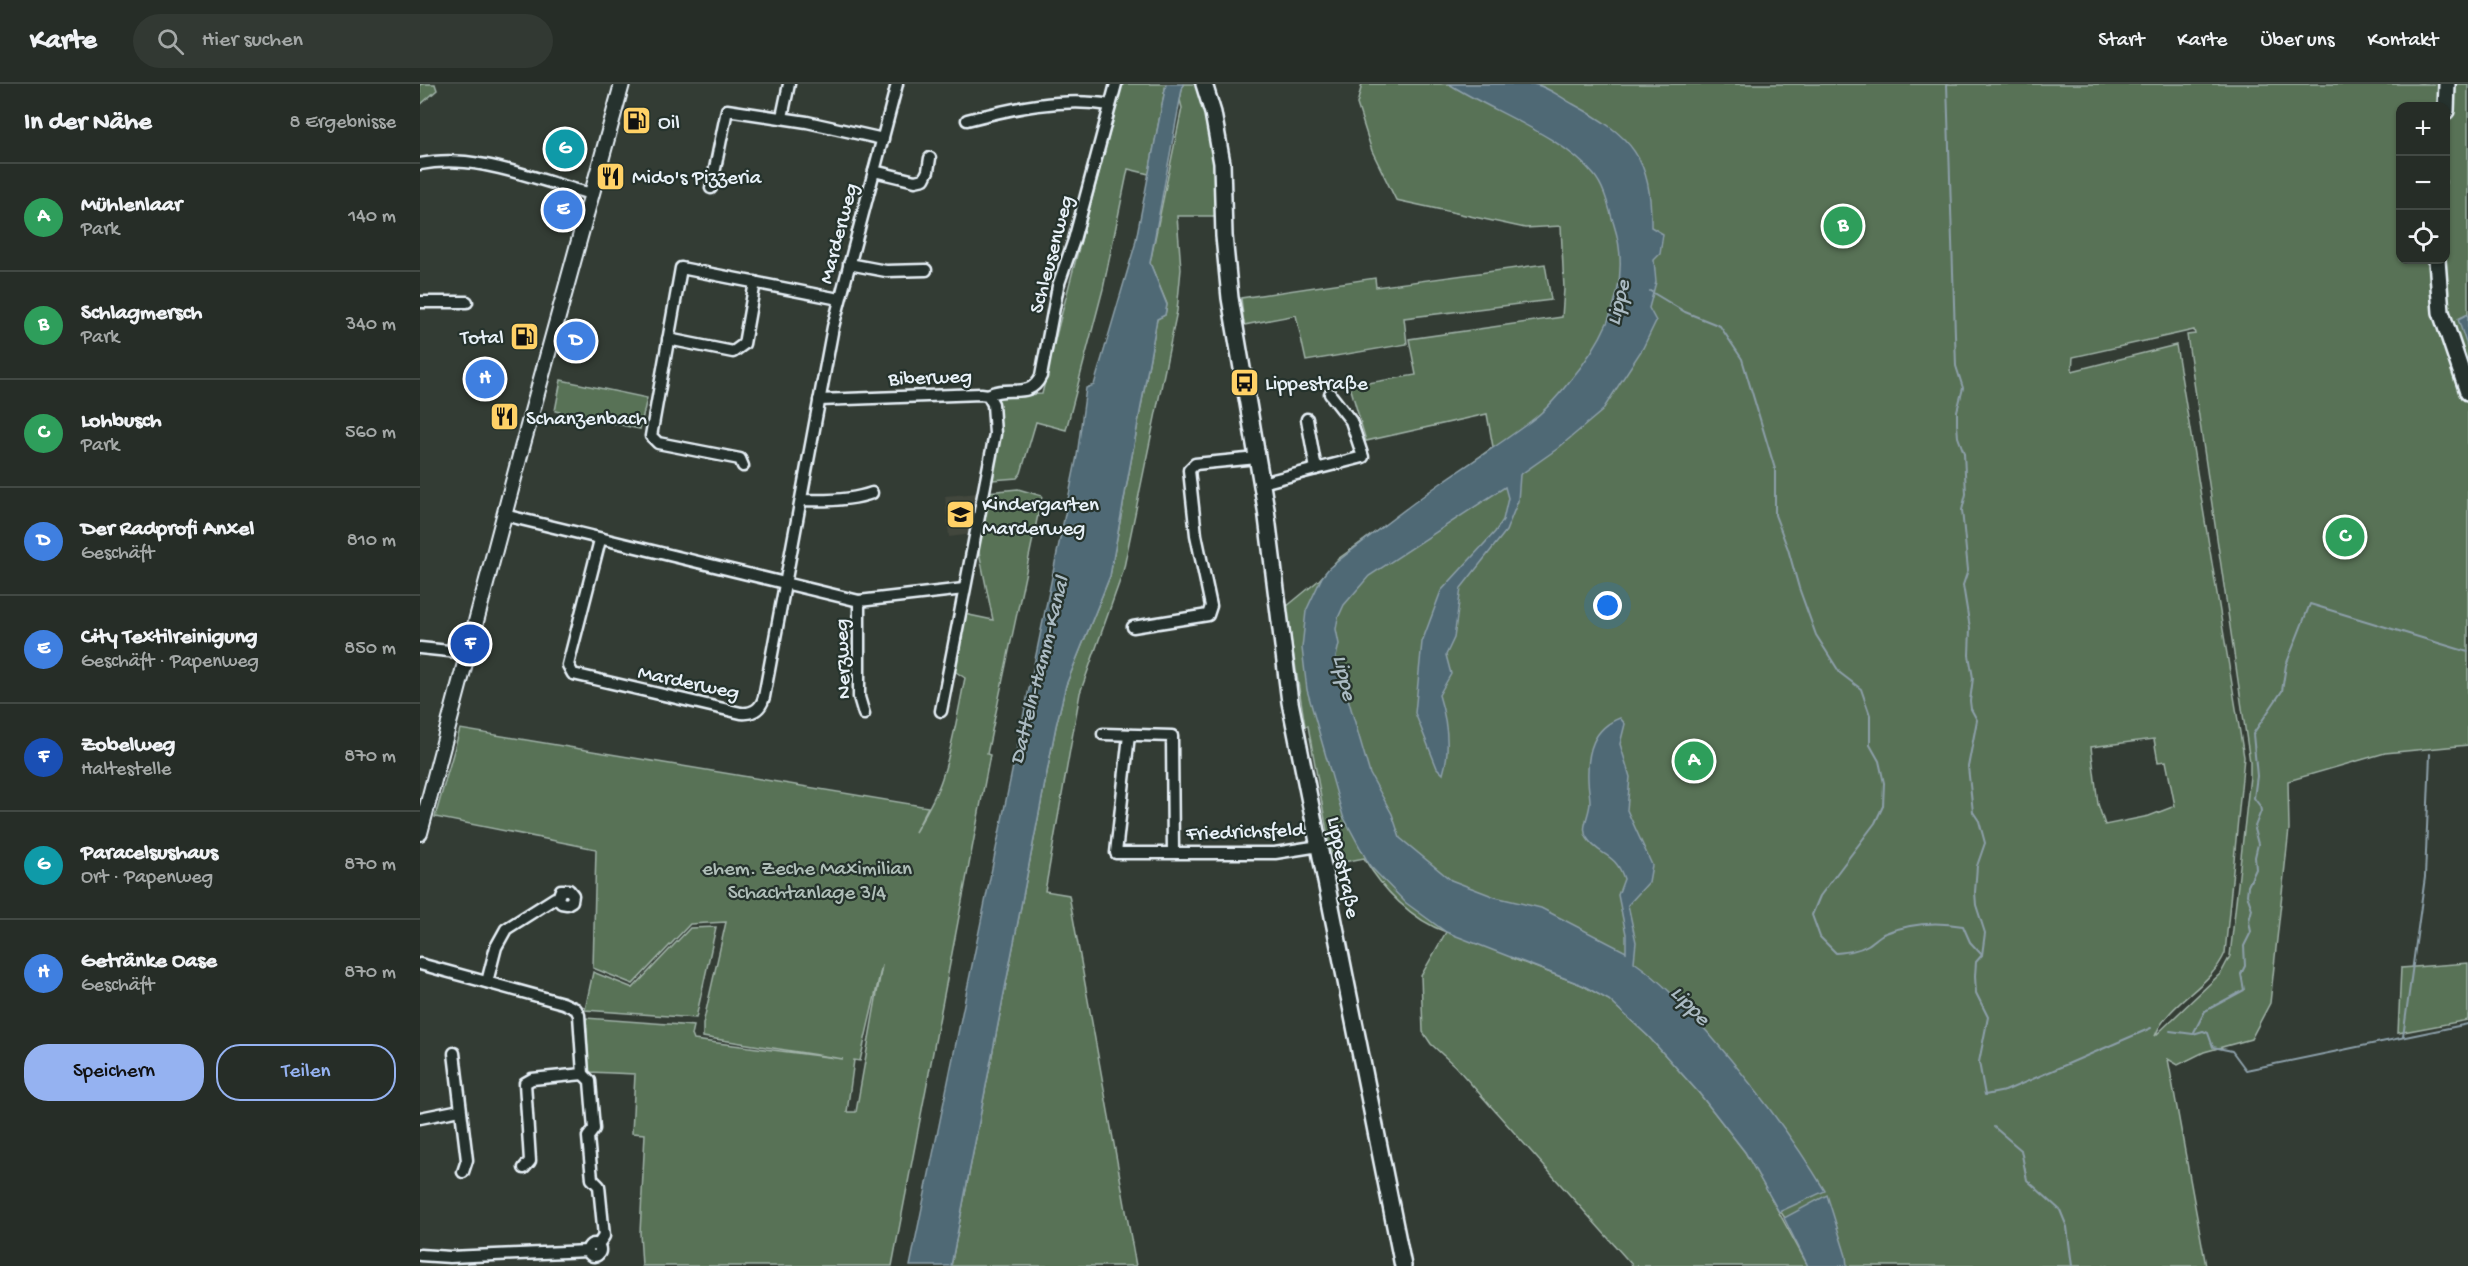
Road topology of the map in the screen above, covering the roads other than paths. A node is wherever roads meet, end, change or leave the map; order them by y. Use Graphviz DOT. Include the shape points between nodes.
graph roads {
  1 [pos="622,84"];
  2 [pos="789,84"];
  3 [pos="897,84"];
  4 [pos="1116,84"];
  5 [pos="1204,84"];
  6 [pos="2447,84"];
  7 [pos="2446,102"];
  8 [pos="1110,105"];
  9 [pos="782,117"];
  10 [pos="967,120"];
  11 [pos="883,139"];
  12 [pos="930,158"];
  13 [pos="420,164"];
  14 [pos="874,171"];
  15 [pos="711,188"];
  16 [pos="591,194"];
  17 [pos="849,264"];
  18 [pos="2437,264"];
  19 [pos="926,270"];
  20 [pos="755,282"];
  21 [pos="839,299"];
  22 [pos="420,302"];
  23 [pos="467,302"];
  24 [pos="668,339"];
  25 [pos="2468,392"];
  26 [pos="1330,394"];
  27 [pos="988,395"];
  28 [pos="819,400"];
  29 [pos="1306,419"];
  30 [pos="1257,458"];
  31 [pos="743,466"];
  32 [pos="1316,469"];
  33 [pos="1262,483"];
  34 [pos="872,493"];
  35 [pos="801,500"];
  36 [pos="504,516"];
  37 [pos="600,540"];
  38 [pos="785,583"];
  39 [pos="964,589"];
  40 [pos="859,601"];
  41 [pos="1133,627"];
  42 [pos="420,648"];
  43 [pos="468,653"];
  44 [pos="941,711"];
  45 [pos="864,714"];
  46 [pos="1103,734"];
  47 [pos="1129,735"];
  48 [pos="420,833"];
  49 [pos="1319,846"];
  50 [pos="1173,852"];
  51 [pos="558,898"];
  52 [pos="420,964"];
  53 [pos="487,982"];
  54 [pos="454,1053"];
  55 [pos="583,1074"];
  56 [pos="460,1110"];
  57 [pos="420,1118"];
  58 [pos="524,1168"];
  59 [pos="464,1172"];
  60 [pos="522,1254"];
  61 [pos="595,1254"];
  62 [pos="420,1255"];
  63 [pos="522,1266"];
  64 [pos="1402,1266"];
  1 -- 16 [label="street"];
  2 -- 9 [label="street"];
  3 -- 11 [label="street, Marderweg"];
  4 -- 8 [label="street, Schleusenweg"];
  5 -- 30 [label="main road, Lippestraße" via="1222,163 1230,298"];
  6 -- 7 [label="main road"];
  8 -- 10 [label="street" via="1038,105"];
  8 -- 27 [label="street, Schleusenweg" via="1059,286 1041,376 1030,390"];
  9 -- 11 [label="street"];
  9 -- 15 [label="street" via="727,110"];
  11 -- 14 [label="street, Marderweg"];
  12 -- 14 [label="street" via="924,179 915,181"];
  13 -- 16 [label="street" via="478,164"];
  14 -- 17 [label="street, Marderweg"];
  16 -- 36 [label="street"];
  17 -- 19 [label="street" via="886,271"];
  17 -- 21 [label="street, Marderweg"];
  18 -- 25 [label="main road" via="2441,312"];
  20 -- 21 [label="street"];
  20 -- 24 [label="street" via="744,344 738,350"];
  20 -- 24 [label="street" via="681,268"];
  21 -- 28 [label="street, Marderweg"];
  22 -- 23 [label="street"];
  24 -- 31 [label="street" via="652,439 740,459"];
  26 -- 32 [label="street" via="1351,421 1363,457"];
  27 -- 28 [label="street, Biberweg"];
  27 -- 39 [label="street, Biberweg" via="993,404 995,434"];
  28 -- 35 [label="street, Marderweg"];
  29 -- 32 [label="street"];
  30 -- 33 [label="main road, Lippestraße"];
  30 -- 41 [label="street" via="1195,464 1189,470 1196,535 1211,606 1208,615"];
  32 -- 33 [label="street"];
  33 -- 49 [label="main road, Lippestraße" via="1288,690"];
  34 -- 35 [label="street"];
  35 -- 38 [label="street, Marderweg"];
  36 -- 37 [label="street"];
  36 -- 43 [label="street"];
  37 -- 38 [label="street"];
  37 -- 38 [label="street, Marderweg" via="568,665 573,674 582,678 752,713 762,703"];
  38 -- 40 [label="street"];
  39 -- 40 [label="street"];
  39 -- 44 [label="street, Biberweg"];
  40 -- 45 [label="street, Nerzweg" via="859,697"];
  42 -- 43 [label="street"];
  43 -- 48 [label="street"];
  46 -- 47 [label="street, Friedrichsfeld"];
  47 -- 50 [label="street, Friedrichsfeld" via="1172,736"];
  47 -- 50 [label="street, Friedrichsfeld" via="1116,853"];
  49 -- 50 [label="street, Friedrichsfeld" via="1275,853"];
  49 -- 64 [label="main road, Lippestraße"];
  51 -- 53 [label="street" via="506,929 496,947"];
  52 -- 53 [label="street"];
  53 -- 55 [label="street" via="576,1009"];
  54 -- 56 [label="street"];
  55 -- 58 [label="street" via="525,1083 530,1161"];
  55 -- 61 [label="street" via="590,1081 594,1129 588,1137 592,1179 599,1186 604,1236"];
  56 -- 57 [label="street"];
  56 -- 59 [label="street" via="467,1160"];
  60 -- 61 [label="street"];
  60 -- 62 [label="street"];
  60 -- 63 [label="street"];
}
